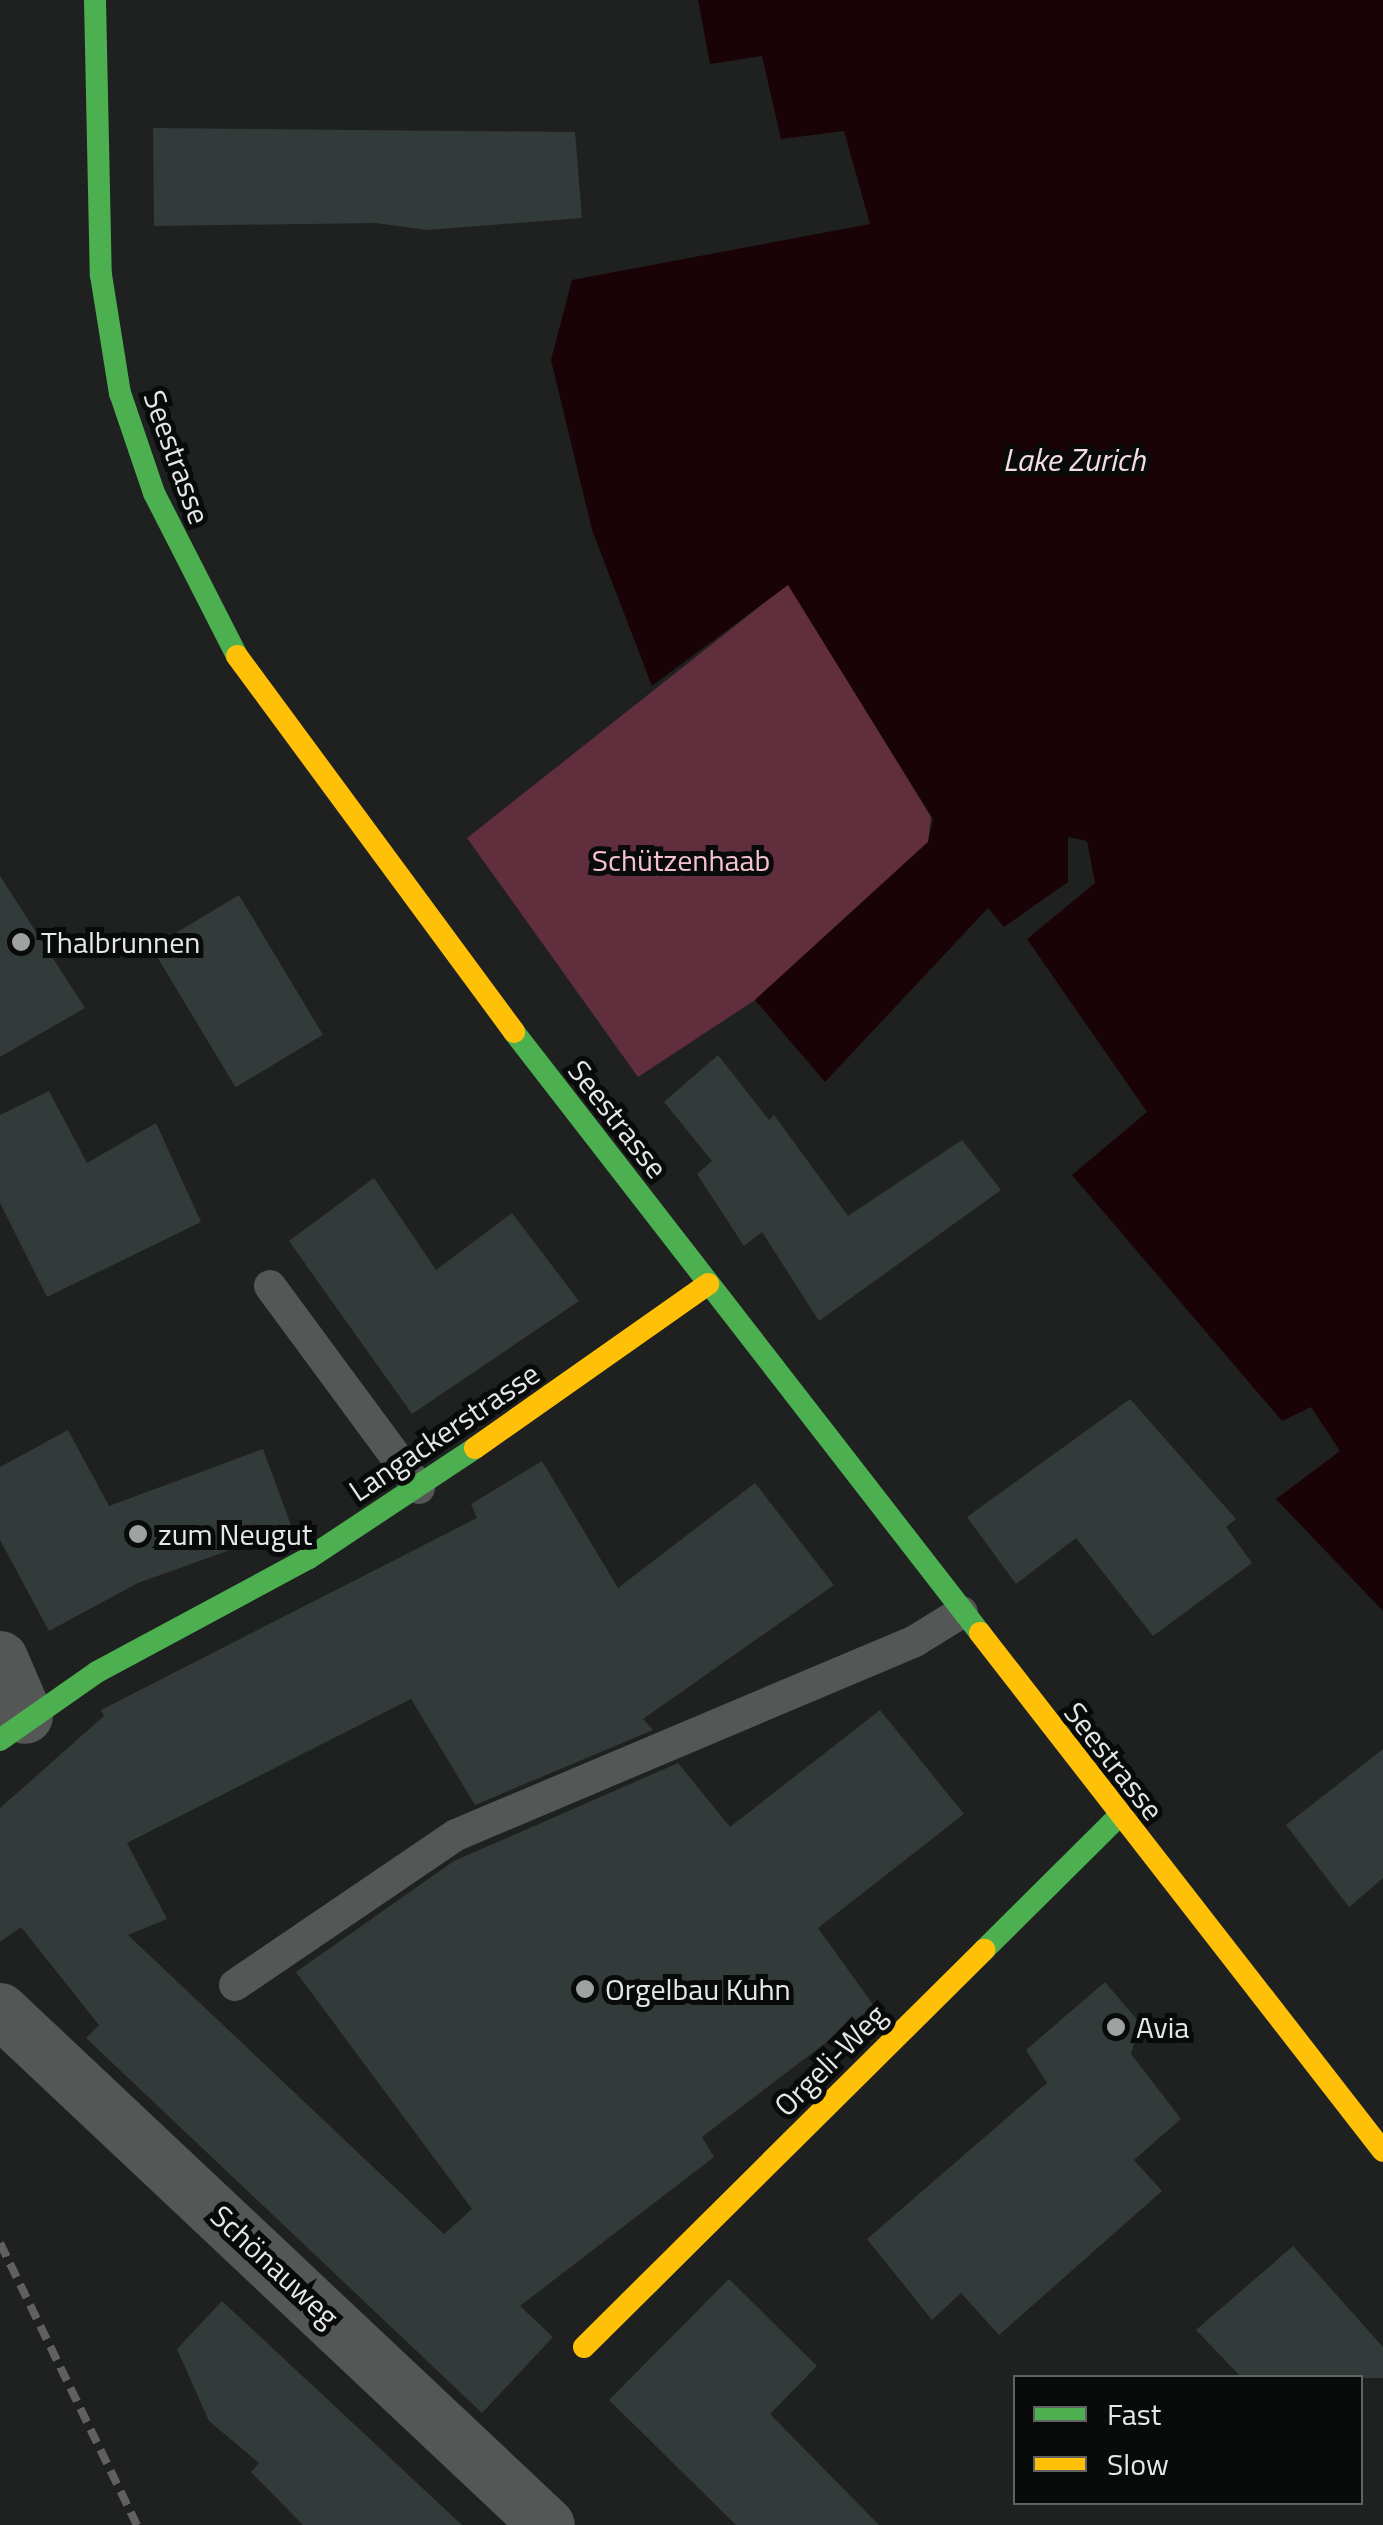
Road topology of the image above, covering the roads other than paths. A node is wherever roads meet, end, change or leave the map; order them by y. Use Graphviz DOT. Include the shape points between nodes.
graph roads {
  1 [pos="95,0"];
  2 [pos="708,1284"];
  3 [pos="270,1286"];
  4 [pos="419,1488"];
  5 [pos="962,1612"];
  6 [pos="0,1658"];
  7 [pos="13,1728"];
  8 [pos="1119,1816"];
  9 [pos="235,1984"];
  10 [pos="0,2010"];
  11 [pos="1383,2152"];
  12 [pos="584,2346"];
  13 [pos="548,2525"];
  1 -- 2 [label="main road, Seestrasse" via="101,274 120,394 189,574 216,628 422,910"];
  2 -- 4 [label="main road, Langackerstrasse"];
  2 -- 5 [label="main road, Seestrasse"];
  3 -- 4 [label="lane"];
  4 -- 7 [label="main road, Langackerstrasse"];
  5 -- 8 [label="main road, Seestrasse"];
  5 -- 9 [label="lane" via="916,1641 456,1835"];
  6 -- 7 [label="street"];
  8 -- 11 [label="main road, Seestrasse"];
  8 -- 12 [label="main road, Orgeli-Weg"];
  10 -- 13 [label="street, Schönauweg"];
}
